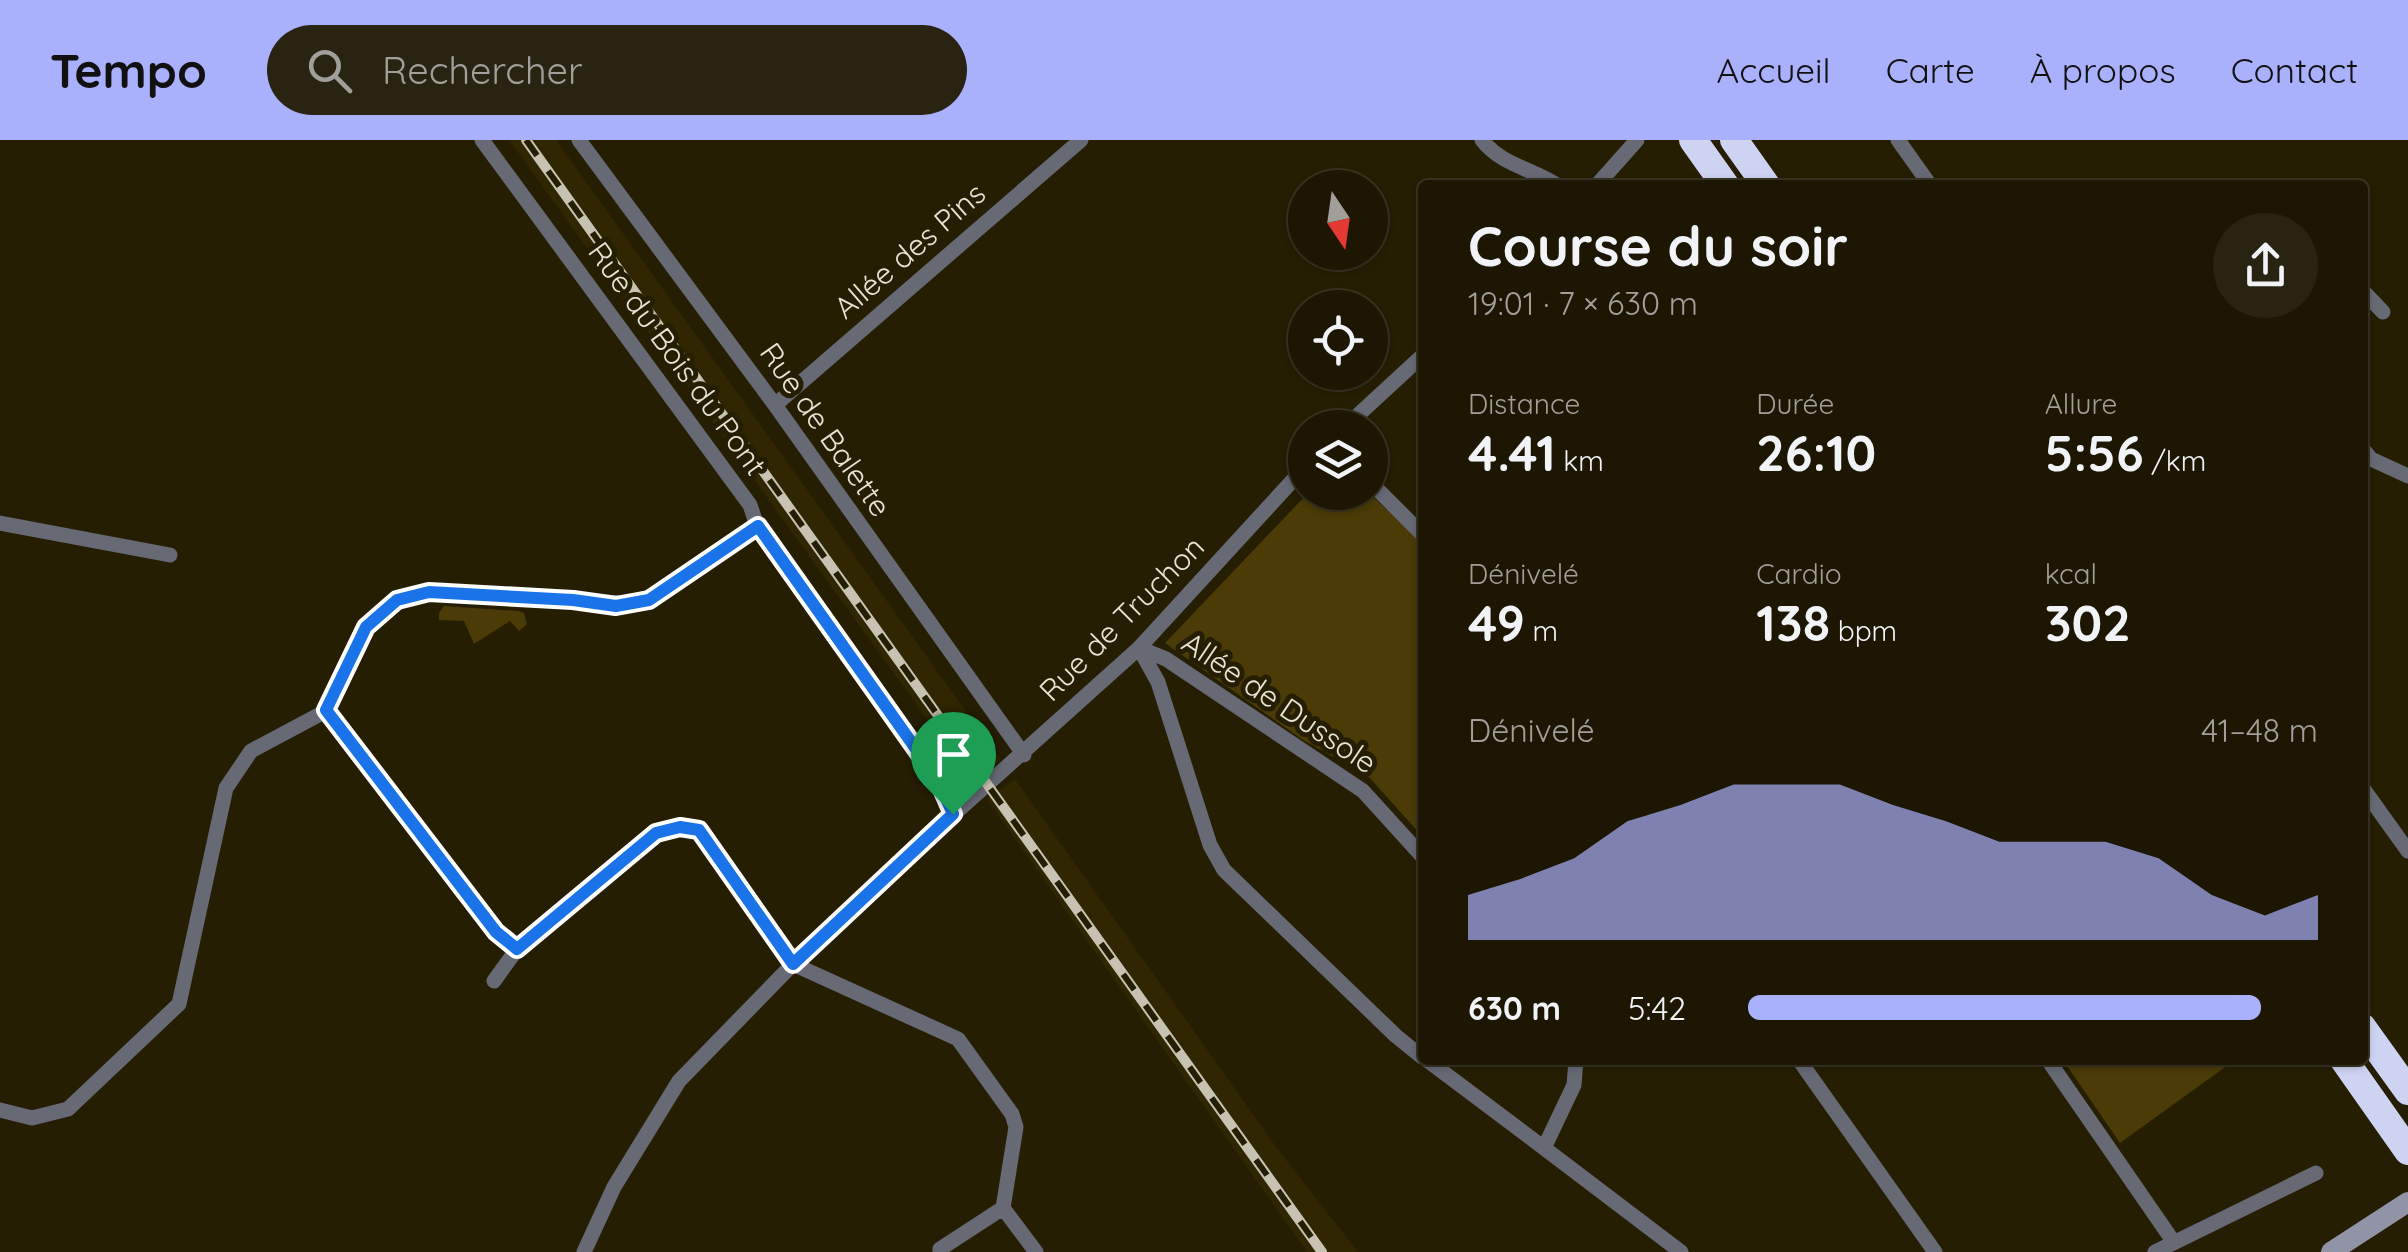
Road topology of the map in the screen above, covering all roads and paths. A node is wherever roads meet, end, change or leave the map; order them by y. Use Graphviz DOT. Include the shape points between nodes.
graph roads {
  1 [pos="482,140"];
  2 [pos="579,140"];
  3 [pos="1080,140"];
  4 [pos="1482,140"];
  5 [pos="1637,140"];
  6 [pos="1693,140"];
  7 [pos="1734,140"];
  8 [pos="1898,140"];
  9 [pos="1550,180"];
  10 [pos="1602,180"];
  11 [pos="1721,180"];
  12 [pos="1762,180"];
  13 [pos="1926,180"];
  14 [pos="2368,296"];
  15 [pos="2383,312"];
  16 [pos="1418,360"];
  17 [pos="774,404"];
  18 [pos="1364,410"];
  19 [pos="2368,455"];
  20 [pos="2408,476"];
  21 [pos="1288,486"];
  22 [pos="1388,500"];
  23 [pos="0,523"];
  24 [pos="758,526"];
  25 [pos="1418,530"];
  26 [pos="170,556"];
  27 [pos="1139,648"];
  28 [pos="326,710"];
  29 [pos="1024,755"];
  30 [pos="2368,795"];
  31 [pos="953,814"];
  32 [pos="2408,850"];
  33 [pos="1418,851"];
  34 [pos="517,949"];
  35 [pos="793,964"];
  36 [pos="494,981"];
  37 [pos="2368,1035"];
  38 [pos="1418,1053"];
  39 [pos="1434,1065"];
  40 [pos="1576,1065"];
  41 [pos="1803,1065"];
  42 [pos="2051,1065"];
  43 [pos="2348,1065"];
  44 [pos="2408,1091"];
  45 [pos="0,1110"];
  46 [pos="1544,1148"];
  47 [pos="2408,1150"];
  48 [pos="2316,1173"];
  49 [pos="2407,1203"];
  50 [pos="1003,1208"];
  51 [pos="2173,1241"];
  52 [pos="584,1252"];
  53 [pos="940,1252"];
  54 [pos="1036,1252"];
  55 [pos="1682,1252"];
  56 [pos="1934,1252"];
  57 [pos="2155,1252"];
  58 [pos="2331,1252"];
  1 -- 24 [label="street, Rue du Bois du Pont" via="740,490"];
  2 -- 17 [label="street, Rue de Balette"];
  3 -- 17 [label="street, Allée des Pins"];
  4 -- 9 [label="street" via="1495,156"];
  5 -- 10 [label="street"];
  6 -- 11 [label="highway"];
  7 -- 12 [label="highway"];
  8 -- 13 [label="street"];
  14 -- 15 [label="street"];
  16 -- 18 [label="street"];
  17 -- 29 [label="street, Rue de Balette"];
  19 -- 20 [label="street"];
  21 -- 27 [label="street, Rue de Truchon"];
  22 -- 25 [label="street"];
  23 -- 26 [label="street"];
  24 -- 28 [label="street" via="638,604 429,592 397,600 366,627"];
  24 -- 31 [label="street, Rue du Bois du Pont" via="938,780"];
  27 -- 29 [label="street, Rue de Truchon"];
  27 -- 33 [label="street, Allée de Dussole" via="1166,658 1364,790"];
  27 -- 38 [label="street" via="1158,682 1224,870"];
  28 -- 34 [label="street" via="496,932"];
  28 -- 45 [label="street" via="251,752 226,788 179,1004 68,1109 32,1118"];
  29 -- 31 [label="street, Rue de Truchon"];
  30 -- 32 [label="street"];
  31 -- 35 [label="street, Rue de Truchon"];
  34 -- 35 [label="street" via="656,833 680,827 699,830"];
  34 -- 36 [label="street"];
  35 -- 50 [label="street" via="958,1040 1016,1127"];
  35 -- 52 [label="street, Rue de Truchon" via="679,1081 614,1187"];
  37 -- 44 [label="highway"];
  39 -- 46 [label="street"];
  40 -- 46 [label="street" via="1574,1086"];
  41 -- 56 [label="street"];
  42 -- 51 [label="street"];
  43 -- 47 [label="highway"];
  46 -- 55 [label="street"];
  48 -- 51 [label="street"];
  49 -- 58 [label="street"];
  50 -- 53 [label="street"];
  50 -- 54 [label="street"];
  51 -- 57 [label="street"];
}
